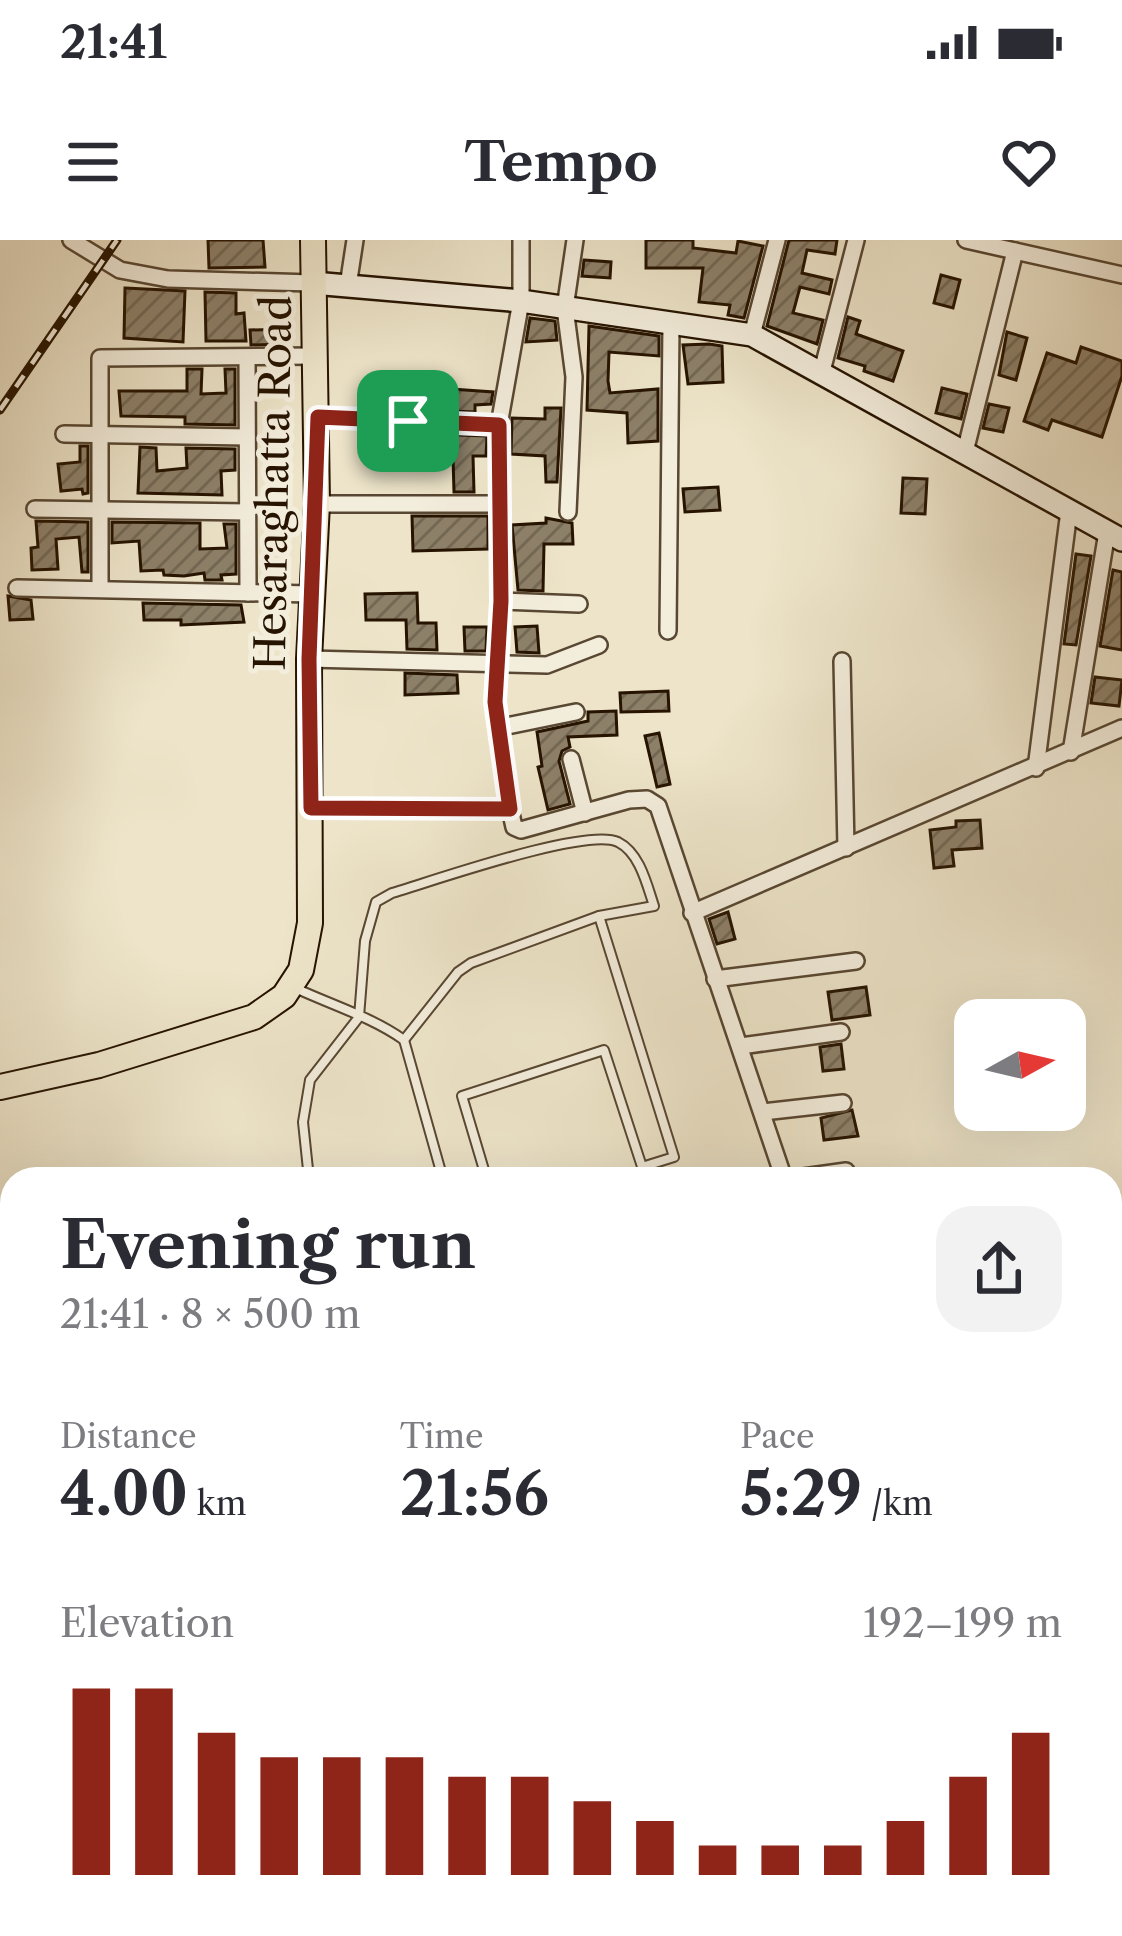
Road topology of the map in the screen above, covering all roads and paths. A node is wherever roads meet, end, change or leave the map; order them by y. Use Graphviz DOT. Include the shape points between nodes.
graph roads {
  1 [pos="71,240"];
  2 [pos="314,240"];
  3 [pos="356,240"];
  4 [pos="521,240"];
  5 [pos="575,240"];
  6 [pos="777,240"];
  7 [pos="856,240"];
  8 [pos="966,240"];
  9 [pos="1015,251"];
  10 [pos="1122,275"];
  11 [pos="314,283"];
  12 [pos="348,286"];
  13 [pos="521,301"];
  14 [pos="565,308"];
  15 [pos="670,326"];
  16 [pos="752,335"];
  17 [pos="315,356"];
  18 [pos="248,358"];
  19 [pos="821,376"];
  20 [pos="318,417"];
  21 [pos="499,425"];
  22 [pos="100,433"];
  23 [pos="64,434"];
  24 [pos="247,436"];
  25 [pos="964,452"];
  26 [pos="317,504"];
  27 [pos="498,504"];
  28 [pos="35,509"];
  29 [pos="1069,511"];
  30 [pos="101,512"];
  31 [pos="248,512"];
  32 [pos="568,512"];
  33 [pos="1117,532"];
  34 [pos="17,588"];
  35 [pos="100,588"];
  36 [pos="248,593"];
  37 [pos="311,594"];
  38 [pos="501,601"];
  39 [pos="579,604"];
  40 [pos="668,631"];
  41 [pos="599,645"];
  42 [pos="309,659"];
  43 [pos="842,661"];
  44 [pos="496,663"];
  45 [pos="577,712"];
  46 [pos="497,728"];
  47 [pos="1122,728"];
  48 [pos="1071,752"];
  49 [pos="571,758"];
  50 [pos="1036,768"];
  51 [pos="311,808"];
  52 [pos="510,809"];
  53 [pos="585,813"];
  54 [pos="846,848"];
  55 [pos="692,913"];
  56 [pos="599,916"];
  57 [pos="856,961"];
  58 [pos="715,979"];
  59 [pos="291,987"];
  60 [pos="359,1017"];
  61 [pos="841,1032"];
  62 [pos="404,1040"];
  63 [pos="741,1046"];
  64 [pos="0,1087"];
  65 [pos="843,1103"];
  66 [pos="763,1112"];
  67 [pos="308,1167"];
  68 [pos="440,1167"];
  69 [pos="483,1167"];
  70 [pos="642,1167"];
  71 [pos="783,1167"];
  1 -- 11 [label="street" via="120,270 168,279"];
  2 -- 11 [label="main road, Hesaraghatta Road"];
  3 -- 12 [label="street"];
  4 -- 13 [label="street"];
  5 -- 14 [label="street"];
  6 -- 16 [label="street"];
  7 -- 19 [label="street"];
  8 -- 9 [label="street"];
  9 -- 10 [label="street"];
  9 -- 25 [label="street"];
  11 -- 12 [label="street"];
  11 -- 17 [label="main road, Hesaraghatta Road"];
  12 -- 13 [label="street"];
  13 -- 14 [label="street"];
  13 -- 21 [label="street"];
  14 -- 15 [label="street"];
  14 -- 32 [label="street" via="574,377"];
  15 -- 16 [label="street"];
  15 -- 40 [label="street"];
  16 -- 19 [label="street"];
  17 -- 18 [label="street"];
  17 -- 20 [label="main road, Hesaraghatta Road"];
  18 -- 22 [label="street" via="103,356"];
  18 -- 24 [label="street"];
  19 -- 25 [label="street"];
  20 -- 21 [label="street"];
  20 -- 26 [label="main road, Hesaraghatta Road"];
  21 -- 27 [label="street"];
  22 -- 23 [label="street"];
  22 -- 24 [label="street"];
  22 -- 30 [label="street"];
  24 -- 31 [label="street"];
  25 -- 29 [label="street"];
  26 -- 27 [label="street"];
  26 -- 37 [label="main road, Hesaraghatta Road"];
  27 -- 38 [label="street"];
  28 -- 30 [label="street"];
  29 -- 33 [label="street"];
  29 -- 50 [label="street"];
  30 -- 31 [label="street"];
  30 -- 35 [label="street"];
  31 -- 36 [label="street"];
  33 -- 48 [label="street"];
  34 -- 35 [label="street"];
  35 -- 36 [label="street"];
  36 -- 37 [label="street"];
  37 -- 42 [label="main road, Hesaraghatta Road"];
  38 -- 39 [label="street"];
  38 -- 44 [label="street"];
  41 -- 44 [label="street" via="547,665"];
  42 -- 44 [label="street"];
  42 -- 51 [label="main road, Hesaraghatta Road"];
  43 -- 54 [label="street"];
  44 -- 46 [label="street"];
  45 -- 46 [label="street"];
  46 -- 52 [label="street"];
  47 -- 48 [label="street"];
  48 -- 50 [label="street"];
  49 -- 53 [label="street"];
  50 -- 54 [label="street"];
  51 -- 52 [label="street"];
  51 -- 59 [label="main road, Hesaraghatta Road" via="306,956"];
  52 -- 53 [label="street" via="521,830"];
  53 -- 55 [label="street" via="628,800 658,806"];
  54 -- 55 [label="street"];
  55 -- 58 [label="street"];
  56 -- 60 [label="lane" via="655,906 640,865 619,842 585,838 392,893 369,916"];
  56 -- 62 [label="lane" via="471,962"];
  56 -- 70 [label="lane" via="674,1156"];
  57 -- 58 [label="street"];
  58 -- 63 [label="street"];
  59 -- 60 [label="lane"];
  59 -- 64 [label="main road" via="254,1017"];
  60 -- 62 [label="lane"];
  60 -- 67 [label="lane" via="310,1081"];
  61 -- 63 [label="street"];
  62 -- 68 [label="lane"];
  63 -- 66 [label="street"];
  65 -- 66 [label="street"];
  66 -- 71 [label="street"];
  69 -- 70 [label="lane" via="462,1096 604,1050"];
}
